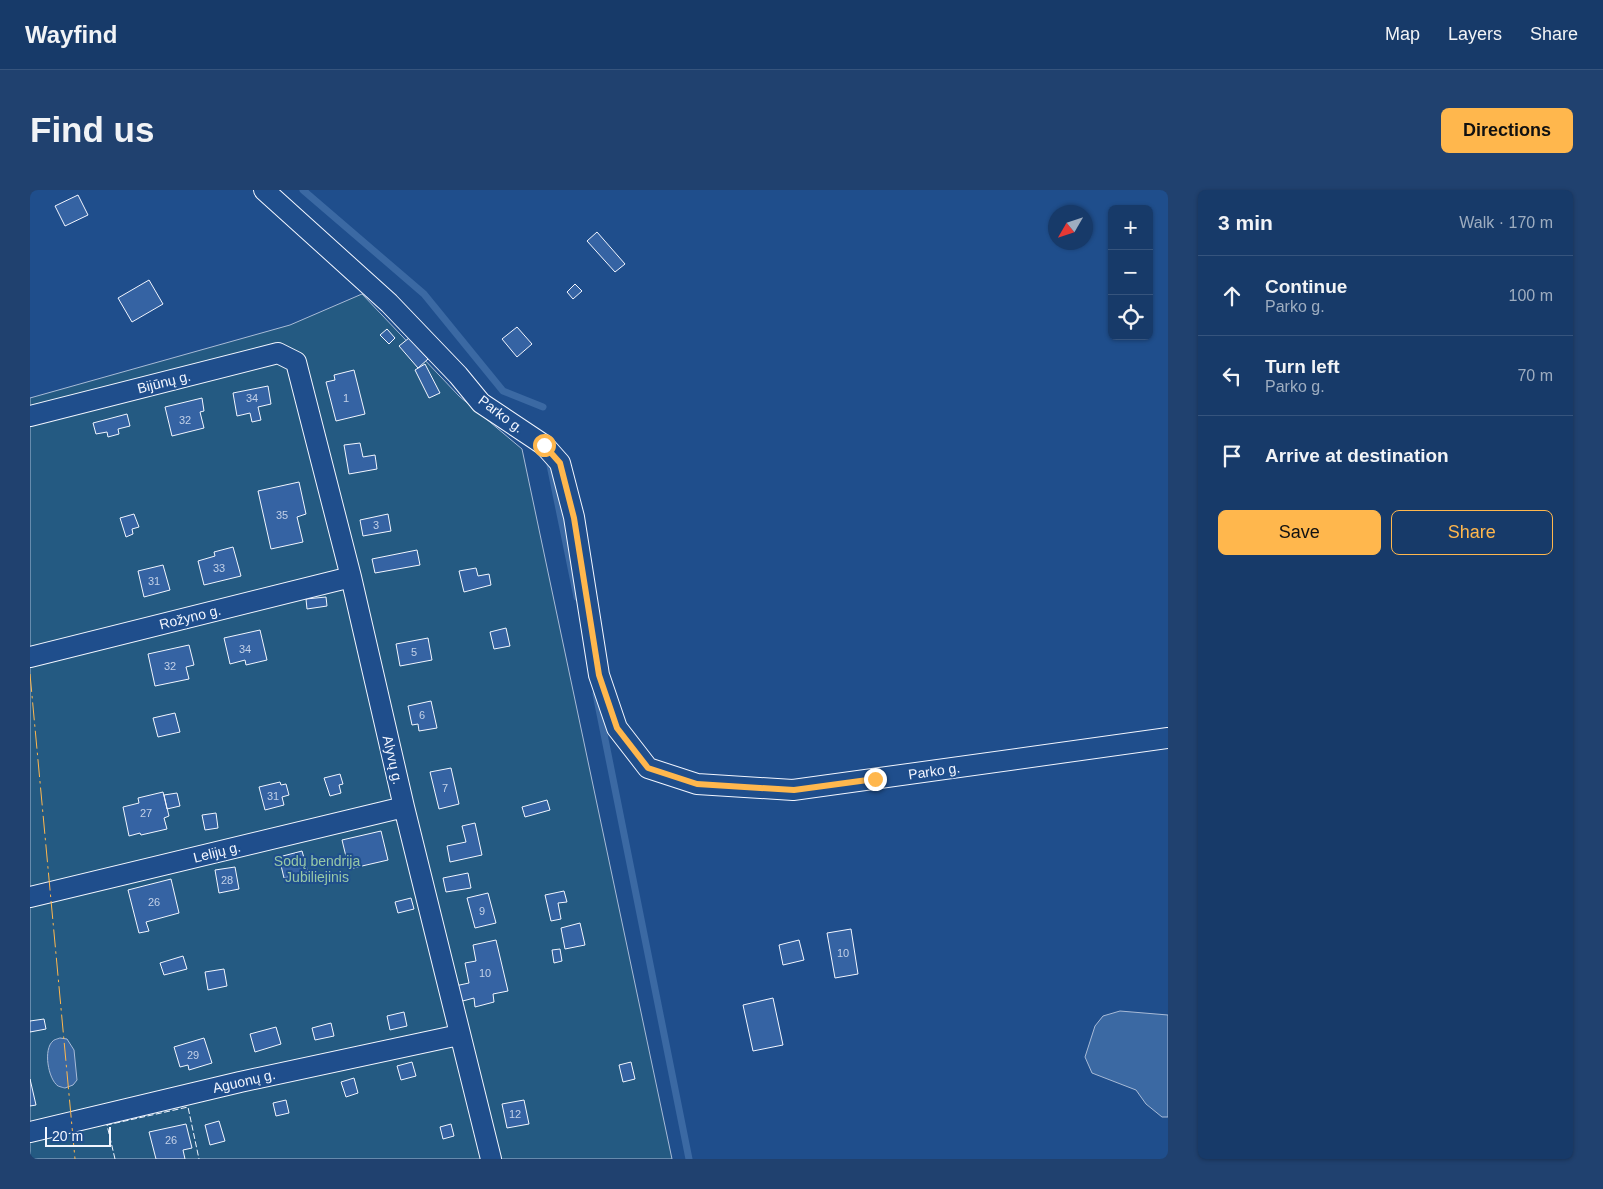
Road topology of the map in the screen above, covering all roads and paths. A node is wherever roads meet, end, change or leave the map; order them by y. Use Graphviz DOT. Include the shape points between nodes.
graph roads {
  1 [pos="264,190"];
  2 [pos="296,362"];
  3 [pos="30,416"];
  4 [pos="351,577"];
  5 [pos="30,656"];
  6 [pos="1168,738"];
  7 [pos="404,807"];
  8 [pos="30,897"];
  9 [pos="459,1035"];
  10 [pos="30,1132"];
  11 [pos="491,1159"];
  1 -- 6 [label="street, Parko g." via="389,303 481,403 544,445 560,463 574,518 599,675 617,728 648,768 697,784 794,790"];
  2 -- 3 [label="street, Bijūnų g." via="278,353"];
  2 -- 4 [label="street, Alyvų g."];
  4 -- 5 [label="street, Rožyno g."];
  4 -- 7 [label="street, Alyvų g."];
  7 -- 8 [label="street, Lelijų g."];
  7 -- 9 [label="street, Alyvų g."];
  9 -- 10 [label="street, Aguonų g."];
  9 -- 11 [label="street, Alyvų g."];
}
